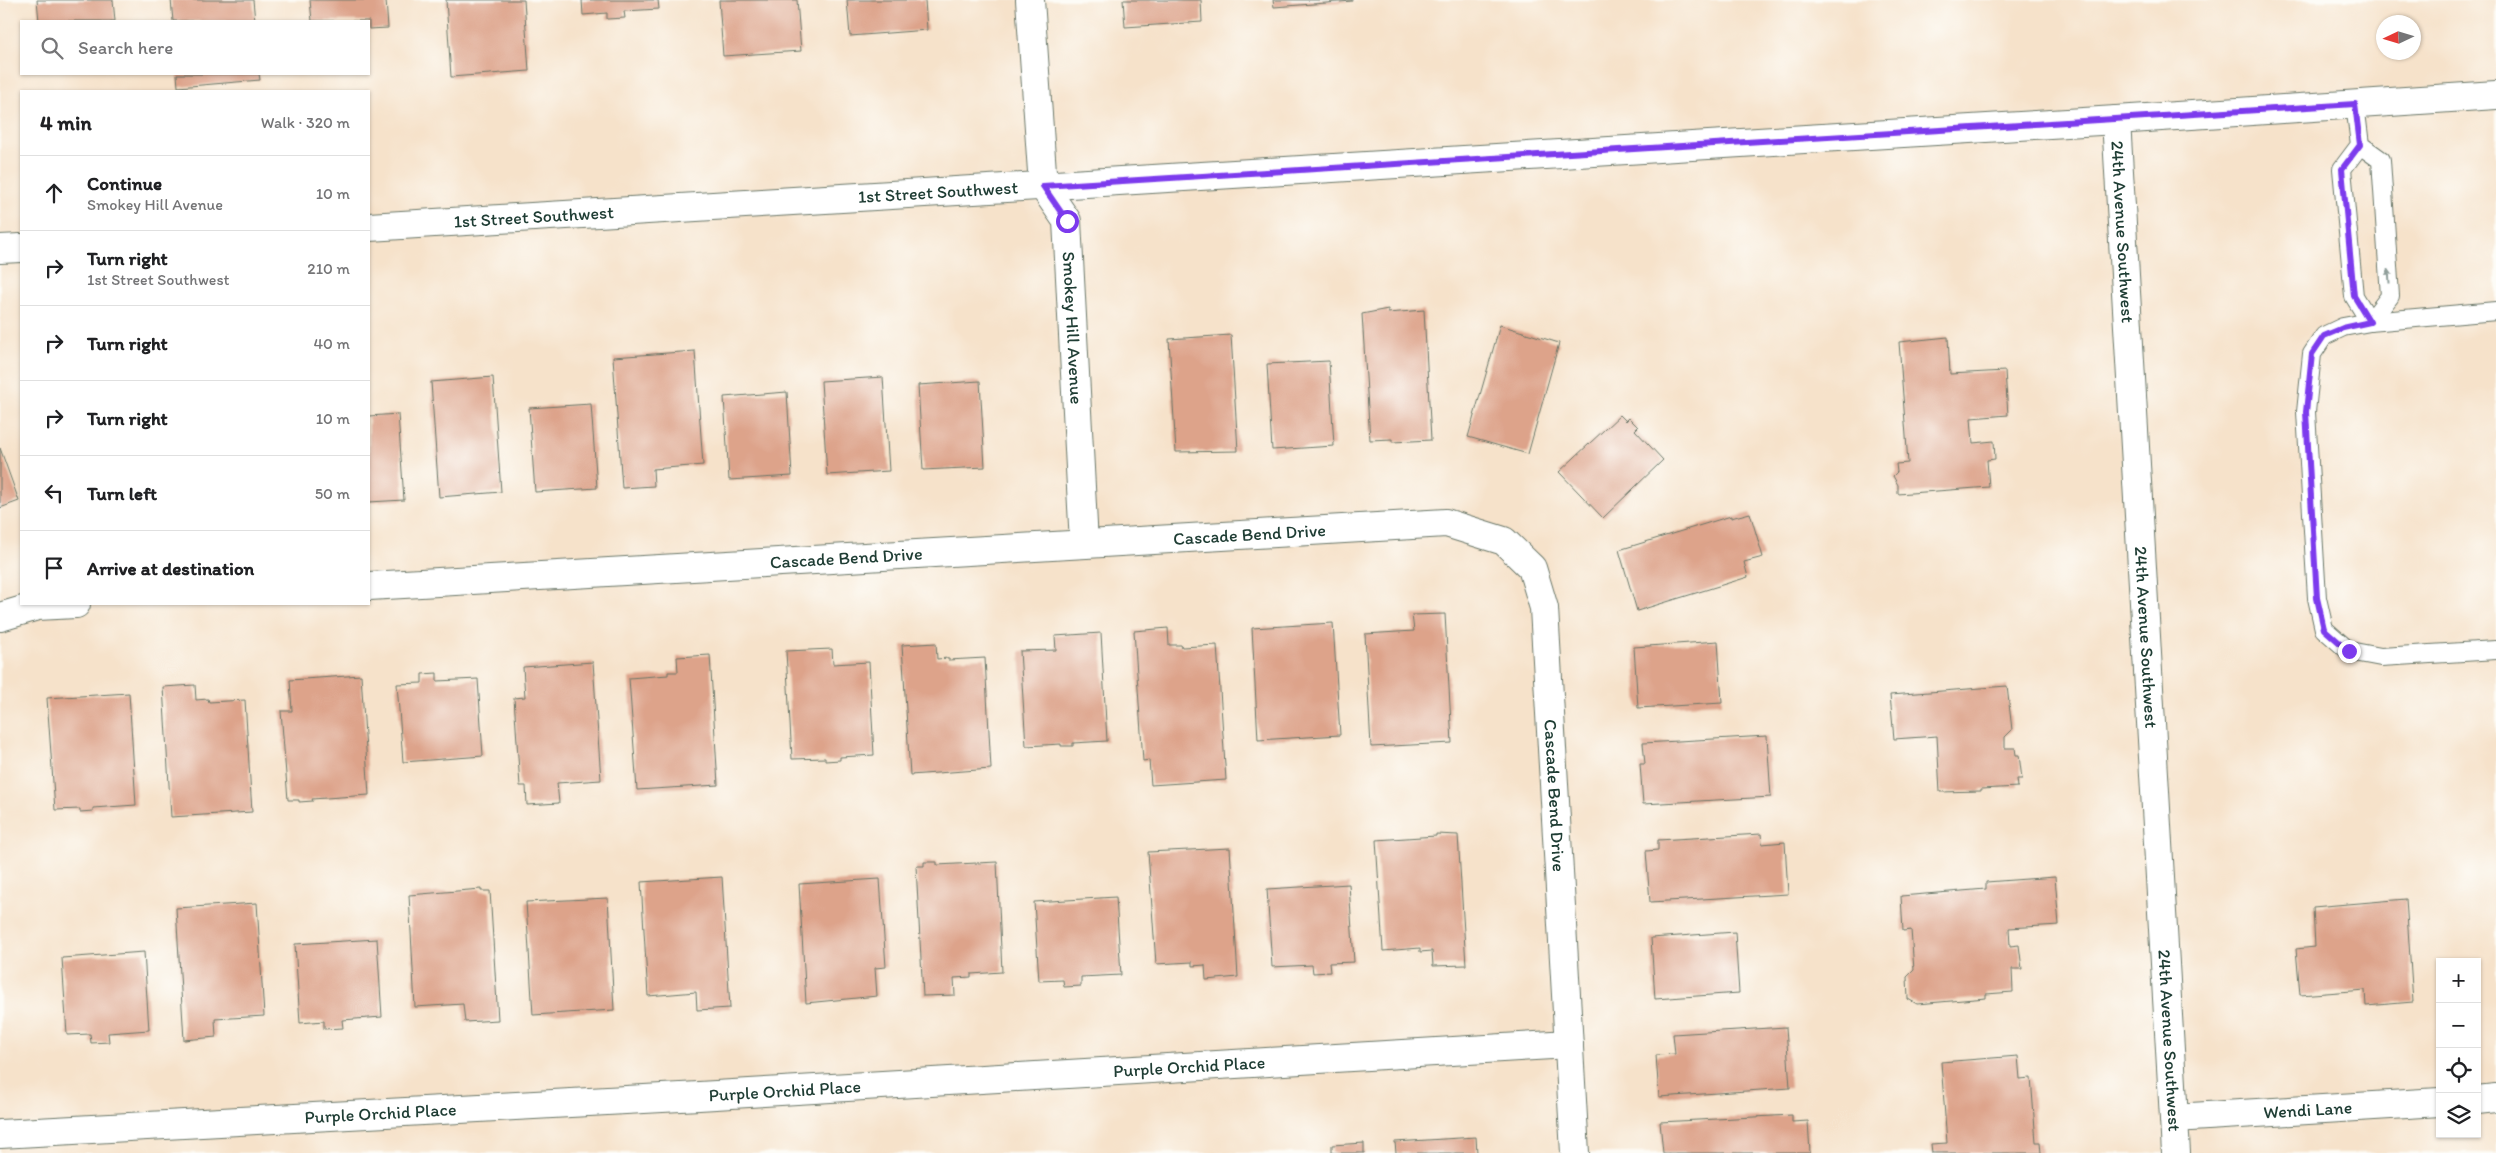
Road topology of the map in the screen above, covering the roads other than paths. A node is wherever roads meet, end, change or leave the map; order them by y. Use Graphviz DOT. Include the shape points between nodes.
graph roads {
  1 [pos="1030,0"];
  2 [pos="2496,95"];
  3 [pos="2355,104"];
  4 [pos="2116,120"];
  5 [pos="2360,145"];
  6 [pos="1043,186"];
  7 [pos="370,227"];
  8 [pos="20,248"];
  9 [pos="0,249"];
  10 [pos="2496,311"];
  11 [pos="2370,322"];
  12 [pos="1084,544"];
  13 [pos="370,586"];
  14 [pos="56,605"];
  15 [pos="0,617"];
  16 [pos="2496,650"];
  17 [pos="1569,1044"];
  18 [pos="2496,1098"];
  19 [pos="2481,1100"];
  20 [pos="2436,1102"];
  21 [pos="2174,1118"];
  22 [pos="0,1134"];
  23 [pos="1576,1153"];
  24 [pos="2176,1153"];
  1 -- 6 [label="street"];
  2 -- 3 [label="street, 1st Street Southwest"];
  3 -- 4 [label="street, 1st Street Southwest"];
  3 -- 5 [label="lane"];
  4 -- 6 [label="street, 1st Street Southwest"];
  4 -- 21 [label="street, 24th Avenue Southwest"];
  5 -- 11 [label="lane" via="2342,169 2354,296"];
  11 -- 5 [label="lane, one-way" via="2390,296 2381,160"];
  6 -- 7 [label="street, 1st Street Southwest"];
  6 -- 12 [label="street, Smokey Hill Avenue" via="1067,221"];
  8 -- 9 [label="street"];
  10 -- 11 [label="lane"];
  11 -- 16 [label="lane" via="2324,336 2312,354 2306,412 2317,598 2324,629 2349,651 2381,656"];
  12 -- 13 [label="street, Cascade Bend Drive"];
  12 -- 17 [label="street, Cascade Bend Drive" via="1446,523 1504,541 1532,568 1544,608"];
  14 -- 15 [label="street" via="37,606"];
  17 -- 22 [label="street, Purple Orchid Place"];
  17 -- 23 [label="street, Cascade Bend Drive"];
  18 -- 19 [label="street"];
  20 -- 21 [label="street, Wendi Lane"];
  21 -- 24 [label="street, 24th Avenue Southwest"];
}
